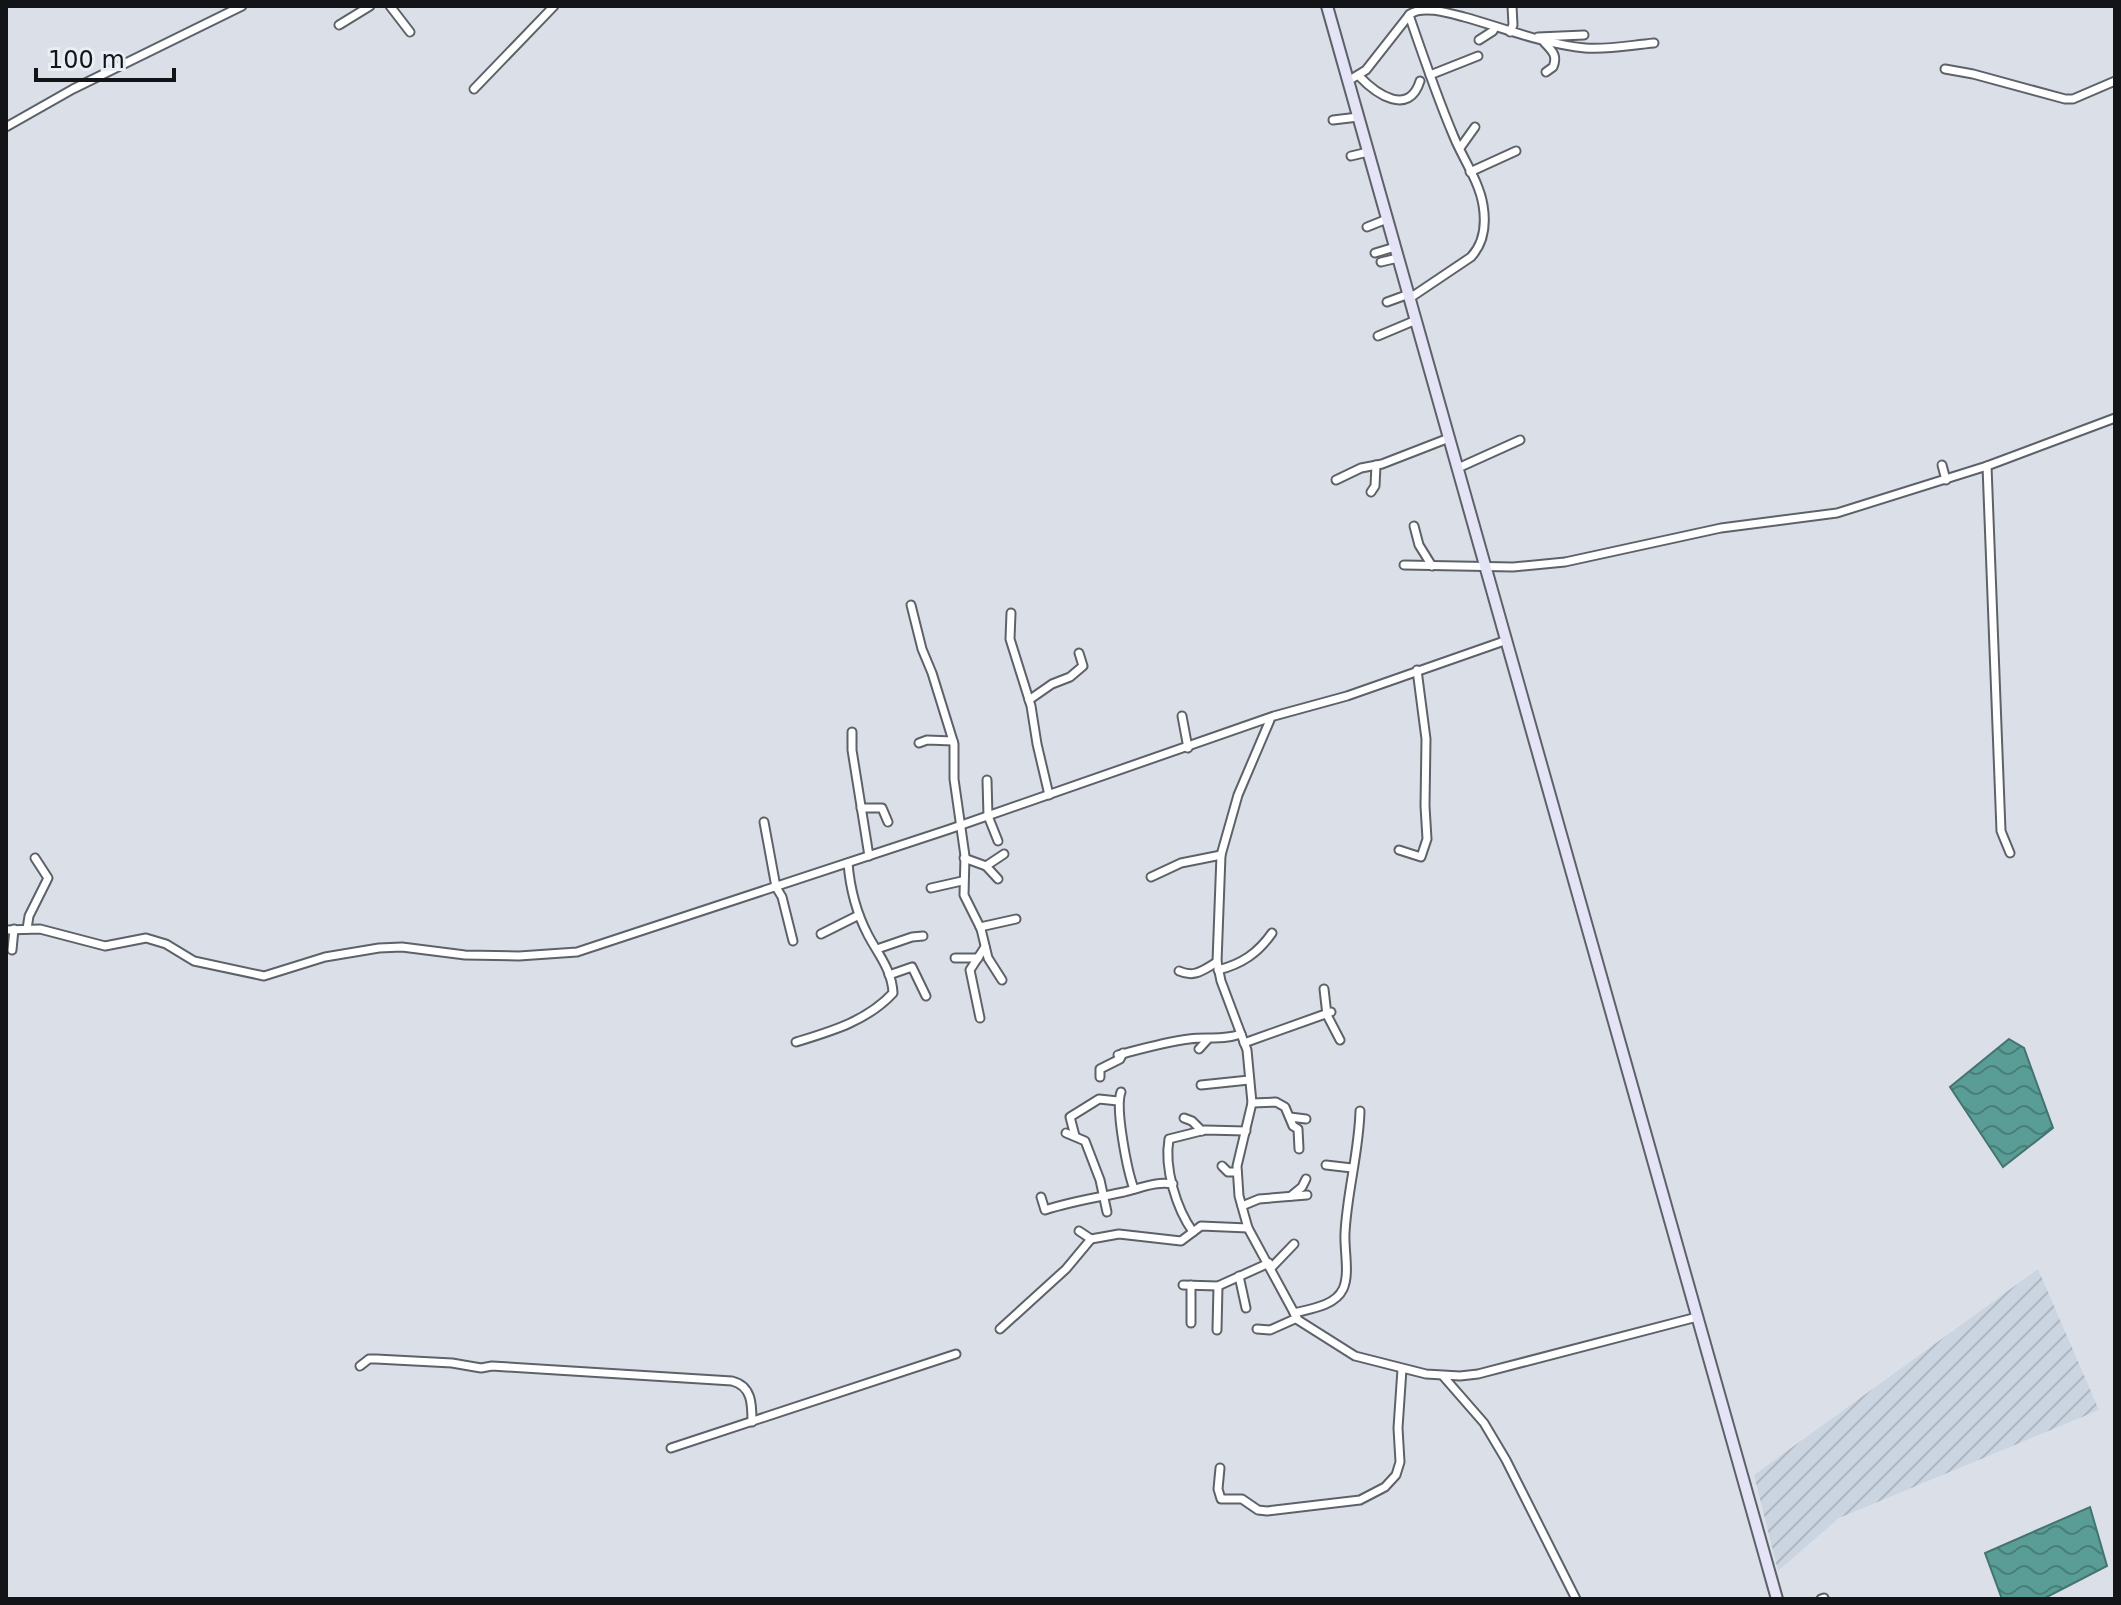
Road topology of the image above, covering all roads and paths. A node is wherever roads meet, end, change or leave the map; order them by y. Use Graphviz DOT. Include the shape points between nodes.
graph roads {
  1 [pos="242,6"];
  2 [pos="370,6"];
  3 [pos="390,6"];
  4 [pos="554,6"];
  5 [pos="1327,6"];
  6 [pos="1512,6"];
  7 [pos="1419,8"];
  8 [pos="1409,15"];
  9 [pos="339,25"];
  10 [pos="1495,27"];
  11 [pos="410,32"];
  12 [pos="1510,32"];
  13 [pos="1584,35"];
  14 [pos="1532,38"];
  15 [pos="1479,40"];
  16 [pos="1543,40"];
  17 [pos="1654,43"];
  18 [pos="1478,56"];
  19 [pos="1945,69"];
  20 [pos="1546,72"];
  21 [pos="1430,75"];
  22 [pos="1359,76"];
  23 [pos="1348,81"];
  24 [pos="1420,81"];
  25 [pos="2115,81"];
  26 [pos="474,89"];
  27 [pos="1358,117"];
  28 [pos="1333,120"];
  29 [pos="6,127"];
  30 [pos="1475,127"];
  31 [pos="1460,148"];
  32 [pos="1516,151"];
  33 [pos="1368,152"];
  34 [pos="1351,156"];
  35 [pos="1470,172"];
  36 [pos="1387,219"];
  37 [pos="1367,227"];
  38 [pos="1397,252"];
  39 [pos="1375,253"];
  40 [pos="1381,262"];
  41 [pos="1409,296"];
  42 [pos="1387,302"];
  43 [pos="1416,320"];
  44 [pos="1378,336"];
  45 [pos="2115,418"];
  46 [pos="1449,438"];
  47 [pos="1520,440"];
  48 [pos="1376,465"];
  49 [pos="1942,465"];
  50 [pos="1987,466"];
  51 [pos="1458,468"];
  52 [pos="1336,480"];
  53 [pos="1946,480"];
  54 [pos="1371,492"];
  55 [pos="1414,526"];
  56 [pos="1404,565"];
  57 [pos="1432,566"];
  58 [pos="1486,567"];
  59 [pos="911,605"];
  60 [pos="1011,613"];
  61 [pos="1507,640"];
  62 [pos="1079,653"];
  63 [pos="1417,670"];
  64 [pos="1029,700"];
  65 [pos="1182,716"];
  66 [pos="1274,716"];
  67 [pos="852,732"];
  68 [pos="953,741"];
  69 [pos="919,743"];
  70 [pos="1188,748"];
  71 [pos="987,780"];
  72 [pos="1049,795"];
  73 [pos="861,808"];
  74 [pos="988,816"];
  75 [pos="764,822"];
  76 [pos="888,822"];
  77 [pos="962,825"];
  78 [pos="998,841"];
  79 [pos="1399,850"];
  80 [pos="2010,853"];
  81 [pos="1004,854"];
  82 [pos="1221,855"];
  83 [pos="869,856"];
  84 [pos="35,858"];
  85 [pos="964,858"];
  86 [pos="848,863"];
  87 [pos="986,866"];
  88 [pos="1151,877"];
  89 [pos="998,879"];
  90 [pos="962,881"];
  91 [pos="776,887"];
  92 [pos="931,888"];
  93 [pos="859,915"];
  94 [pos="1016,919"];
  95 [pos="980,927"];
  96 [pos="10,929"];
  97 [pos="27,929"];
  98 [pos="1272,933"];
  99 [pos="821,934"];
  100 [pos="923,936"];
  101 [pos="793,941"];
  102 [pos="985,947"];
  103 [pos="877,949"];
  104 [pos="12,950"];
  105 [pos="955,958"];
  106 [pos="976,958"];
  107 [pos="988,958"];
  108 [pos="1218,966"];
  109 [pos="1179,971"];
  110 [pos="889,975"];
  111 [pos="1002,980"];
  112 [pos="1324,989"];
  113 [pos="926,996"];
  114 [pos="1329,1013"];
  115 [pos="980,1018"];
  116 [pos="1241,1034"];
  117 [pos="1208,1039"];
  118 [pos="1340,1040"];
  119 [pos="796,1042"];
  120 [pos="1244,1043"];
  121 [pos="1199,1049"];
  122 [pos="1100,1077"];
  123 [pos="1249,1080"];
  124 [pos="1201,1085"];
  125 [pos="1121,1092"];
  126 [pos="1118,1101"];
  127 [pos="1252,1103"];
  128 [pos="1360,1111"];
  129 [pos="1290,1117"];
  130 [pos="1184,1118"];
  131 [pos="1306,1119"];
  132 [pos="1202,1131"];
  133 [pos="1246,1131"];
  134 [pos="1066,1133"];
  135 [pos="1075,1136"];
  136 [pos="1299,1149"];
  137 [pos="1326,1165"];
  138 [pos="1222,1166"];
  139 [pos="1352,1168"];
  140 [pos="1237,1172"];
  141 [pos="1306,1179"];
  142 [pos="1173,1184"];
  143 [pos="1134,1189"];
  144 [pos="1103,1194"];
  145 [pos="1307,1195"];
  146 [pos="1041,1197"];
  147 [pos="1289,1197"];
  148 [pos="1242,1206"];
  149 [pos="1107,1212"];
  150 [pos="1248,1228"];
  151 [pos="1079,1231"];
  152 [pos="1193,1232"];
  153 [pos="1091,1239"];
  154 [pos="1294,1244"];
  155 [pos="1270,1265"];
  156 [pos="1239,1276"];
  157 [pos="1218,1286"];
  158 [pos="1246,1308"];
  159 [pos="1296,1316"];
  160 [pos="1697,1317"];
  161 [pos="1191,1323"];
  162 [pos="1000,1329"];
  163 [pos="1257,1329"];
  164 [pos="1217,1330"];
  165 [pos="956,1354"];
  166 [pos="360,1366"];
  167 [pos="1402,1369"];
  168 [pos="1443,1376"];
  169 [pos="752,1422"];
  170 [pos="671,1448"];
  171 [pos="1220,1468"];
  172 [pos="1576,1599"];
  173 [pos="1777,1599"];
  1 -- 29 [label="street"];
  2 -- 9 [label="street"];
  3 -- 11 [label="street"];
  4 -- 26 [label="street"];
  5 -- 23 [label="street"];
  6 -- 12 [label="street"];
  7 -- 8 [label="street"];
  7 -- 10 [label="street"];
  8 -- 21 [label="street"];
  8 -- 22 [label="street"];
  10 -- 12 [label="street"];
  10 -- 15 [label="street"];
  12 -- 14 [label="street"];
  13 -- 14 [label="street"];
  14 -- 16 [label="street"];
  16 -- 17 [label="street" via="1593,48"];
  16 -- 20 [label="street" via="1555,58"];
  18 -- 21 [label="street"];
  19 -- 25 [label="street" via="2065,99"];
  21 -- 31 [label="street"];
  22 -- 23 [label="street"];
  22 -- 24 [label="street" via="1396,101 1414,93"];
  23 -- 27 [label="street"];
  27 -- 28 [label="street"];
  27 -- 33 [label="street"];
  30 -- 31 [label="street"];
  31 -- 35 [label="street"];
  32 -- 35 [label="street"];
  33 -- 34 [label="street"];
  33 -- 36 [label="street"];
  35 -- 41 [label="street" via="1483,205 1481,245 1471,257"];
  36 -- 37 [label="street"];
  36 -- 38 [label="street"];
  38 -- 39 [label="street"];
  38 -- 40 [label="street"];
  38 -- 41 [label="street"];
  41 -- 42 [label="street"];
  41 -- 43 [label="street"];
  43 -- 44 [label="street"];
  43 -- 46 [label="street"];
  45 -- 50 [label="street"];
  46 -- 48 [label="street"];
  46 -- 51 [label="street"];
  47 -- 51 [label="street"];
  48 -- 52 [label="street"];
  48 -- 54 [label="street"];
  49 -- 53 [label="street"];
  50 -- 53 [label="street"];
  50 -- 80 [label="street" via="2001,831"];
  51 -- 58 [label="street"];
  53 -- 58 [label="street" via="1826,516 1721,528 1565,562"];
  55 -- 57 [label="street"];
  56 -- 57 [label="street"];
  57 -- 58 [label="street"];
  58 -- 61 [label="street"];
  59 -- 68 [label="street"];
  60 -- 64 [label="street" via="1010,639"];
  61 -- 63 [label="street"];
  61 -- 160 [label="street"];
  62 -- 64 [label="street" via="1081,670"];
  63 -- 66 [label="street"];
  63 -- 79 [label="street" via="1426,739 1427,839 1421,857"];
  64 -- 72 [label="street"];
  65 -- 70 [label="street"];
  66 -- 70 [label="street"];
  66 -- 82 [label="street" via="1238,795"];
  67 -- 73 [label="street"];
  68 -- 69 [label="street"];
  68 -- 77 [label="street"];
  70 -- 72 [label="street"];
  71 -- 74 [label="street"];
  72 -- 74 [label="street"];
  73 -- 76 [label="street" via="882,808"];
  73 -- 83 [label="street"];
  74 -- 77 [label="street"];
  74 -- 78 [label="street"];
  75 -- 91 [label="street"];
  77 -- 83 [label="street"];
  77 -- 85 [label="street"];
  81 -- 87 [label="street"];
  82 -- 88 [label="street" via="1181,863"];
  82 -- 108 [label="street"];
  83 -- 86 [label="street"];
  84 -- 97 [label="street" via="48,878"];
  85 -- 87 [label="street"];
  85 -- 90 [label="street"];
  86 -- 91 [label="street"];
  86 -- 93 [label="street"];
  87 -- 89 [label="street"];
  90 -- 92 [label="street"];
  90 -- 95 [label="street"];
  91 -- 97 [label="street" via="577,952 465,955 379,948 325,957 264,976 194,961 157,940 105,946"];
  91 -- 101 [label="street"];
  93 -- 99 [label="street"];
  93 -- 103 [label="street"];
  94 -- 95 [label="street"];
  95 -- 102 [label="street"];
  96 -- 97 [label="street"];
  96 -- 104 [label="street"];
  98 -- 108 [label="street" via="1252,955"];
  100 -- 103 [label="street"];
  102 -- 106 [label="street"];
  102 -- 107 [label="street"];
  103 -- 110 [label="street"];
  105 -- 106 [label="street"];
  106 -- 107 [label="street"];
  106 -- 115 [label="street" via="970,976"];
  107 -- 111 [label="street"];
  108 -- 109 [label="street" via="1189,975"];
  108 -- 116 [label="street"];
  110 -- 113 [label="street" via="912,967"];
  110 -- 119 [label="street" via="893,993 870,1012"];
  112 -- 114 [label="street"];
  114 -- 118 [label="street"];
  114 -- 120 [label="street"];
  116 -- 117 [label="street"];
  116 -- 120 [label="street"];
  117 -- 121 [label="street"];
  117 -- 122 [label="street" via="1120,1054 1100,1069"];
  120 -- 123 [label="street"];
  123 -- 124 [label="street"];
  123 -- 127 [label="street"];
  125 -- 126 [label="street"];
  126 -- 135 [label="street" via="1099,1099 1070,1117"];
  126 -- 143 [label="street"];
  127 -- 129 [label="street" via="1281,1103"];
  127 -- 133 [label="street"];
  128 -- 139 [label="street"];
  129 -- 131 [label="street"];
  129 -- 136 [label="street" via="1298,1129"];
  130 -- 132 [label="street"];
  132 -- 133 [label="street"];
  132 -- 142 [label="street" via="1169,1139"];
  133 -- 140 [label="street"];
  134 -- 135 [label="street"];
  135 -- 144 [label="street" via="1088,1146"];
  137 -- 139 [label="street"];
  138 -- 140 [label="street"];
  139 -- 159 [label="street" via="1342,1290 1326,1304"];
  140 -- 148 [label="street"];
  141 -- 147 [label="street"];
  142 -- 143 [label="street"];
  142 -- 152 [label="street"];
  143 -- 144 [label="street"];
  144 -- 146 [label="street" via="1045,1210"];
  144 -- 149 [label="street"];
  145 -- 147 [label="street"];
  147 -- 148 [label="street"];
  148 -- 150 [label="street"];
  150 -- 152 [label="street" via="1207,1226"];
  150 -- 155 [label="street"];
  151 -- 153 [label="street"];
  152 -- 153 [label="street" via="1181,1241 1119,1234"];
  153 -- 162 [label="street"];
  154 -- 155 [label="street"];
  155 -- 156 [label="street"];
  155 -- 159 [label="street"];
  156 -- 157 [label="street"];
  156 -- 158 [label="street"];
  157 -- 161 [label="street" via="1187,1285"];
  157 -- 164 [label="street"];
  159 -- 163 [label="street" via="1270,1330"];
  159 -- 167 [label="street" via="1355,1356"];
  160 -- 168 [label="street" via="1478,1374"];
  160 -- 173 [label="street"];
  165 -- 169 [label="street"];
  166 -- 169 [label="street" via="376,1359 732,1381 748,1391"];
  167 -- 168 [label="street"];
  167 -- 171 [label="street" via="1400,1462 1393,1480 1376,1494 1313,1508 1263,1511 1242,1499 1221,1499"];
  168 -- 172 [label="street" via="1484,1423"];
  169 -- 170 [label="street"];
}
